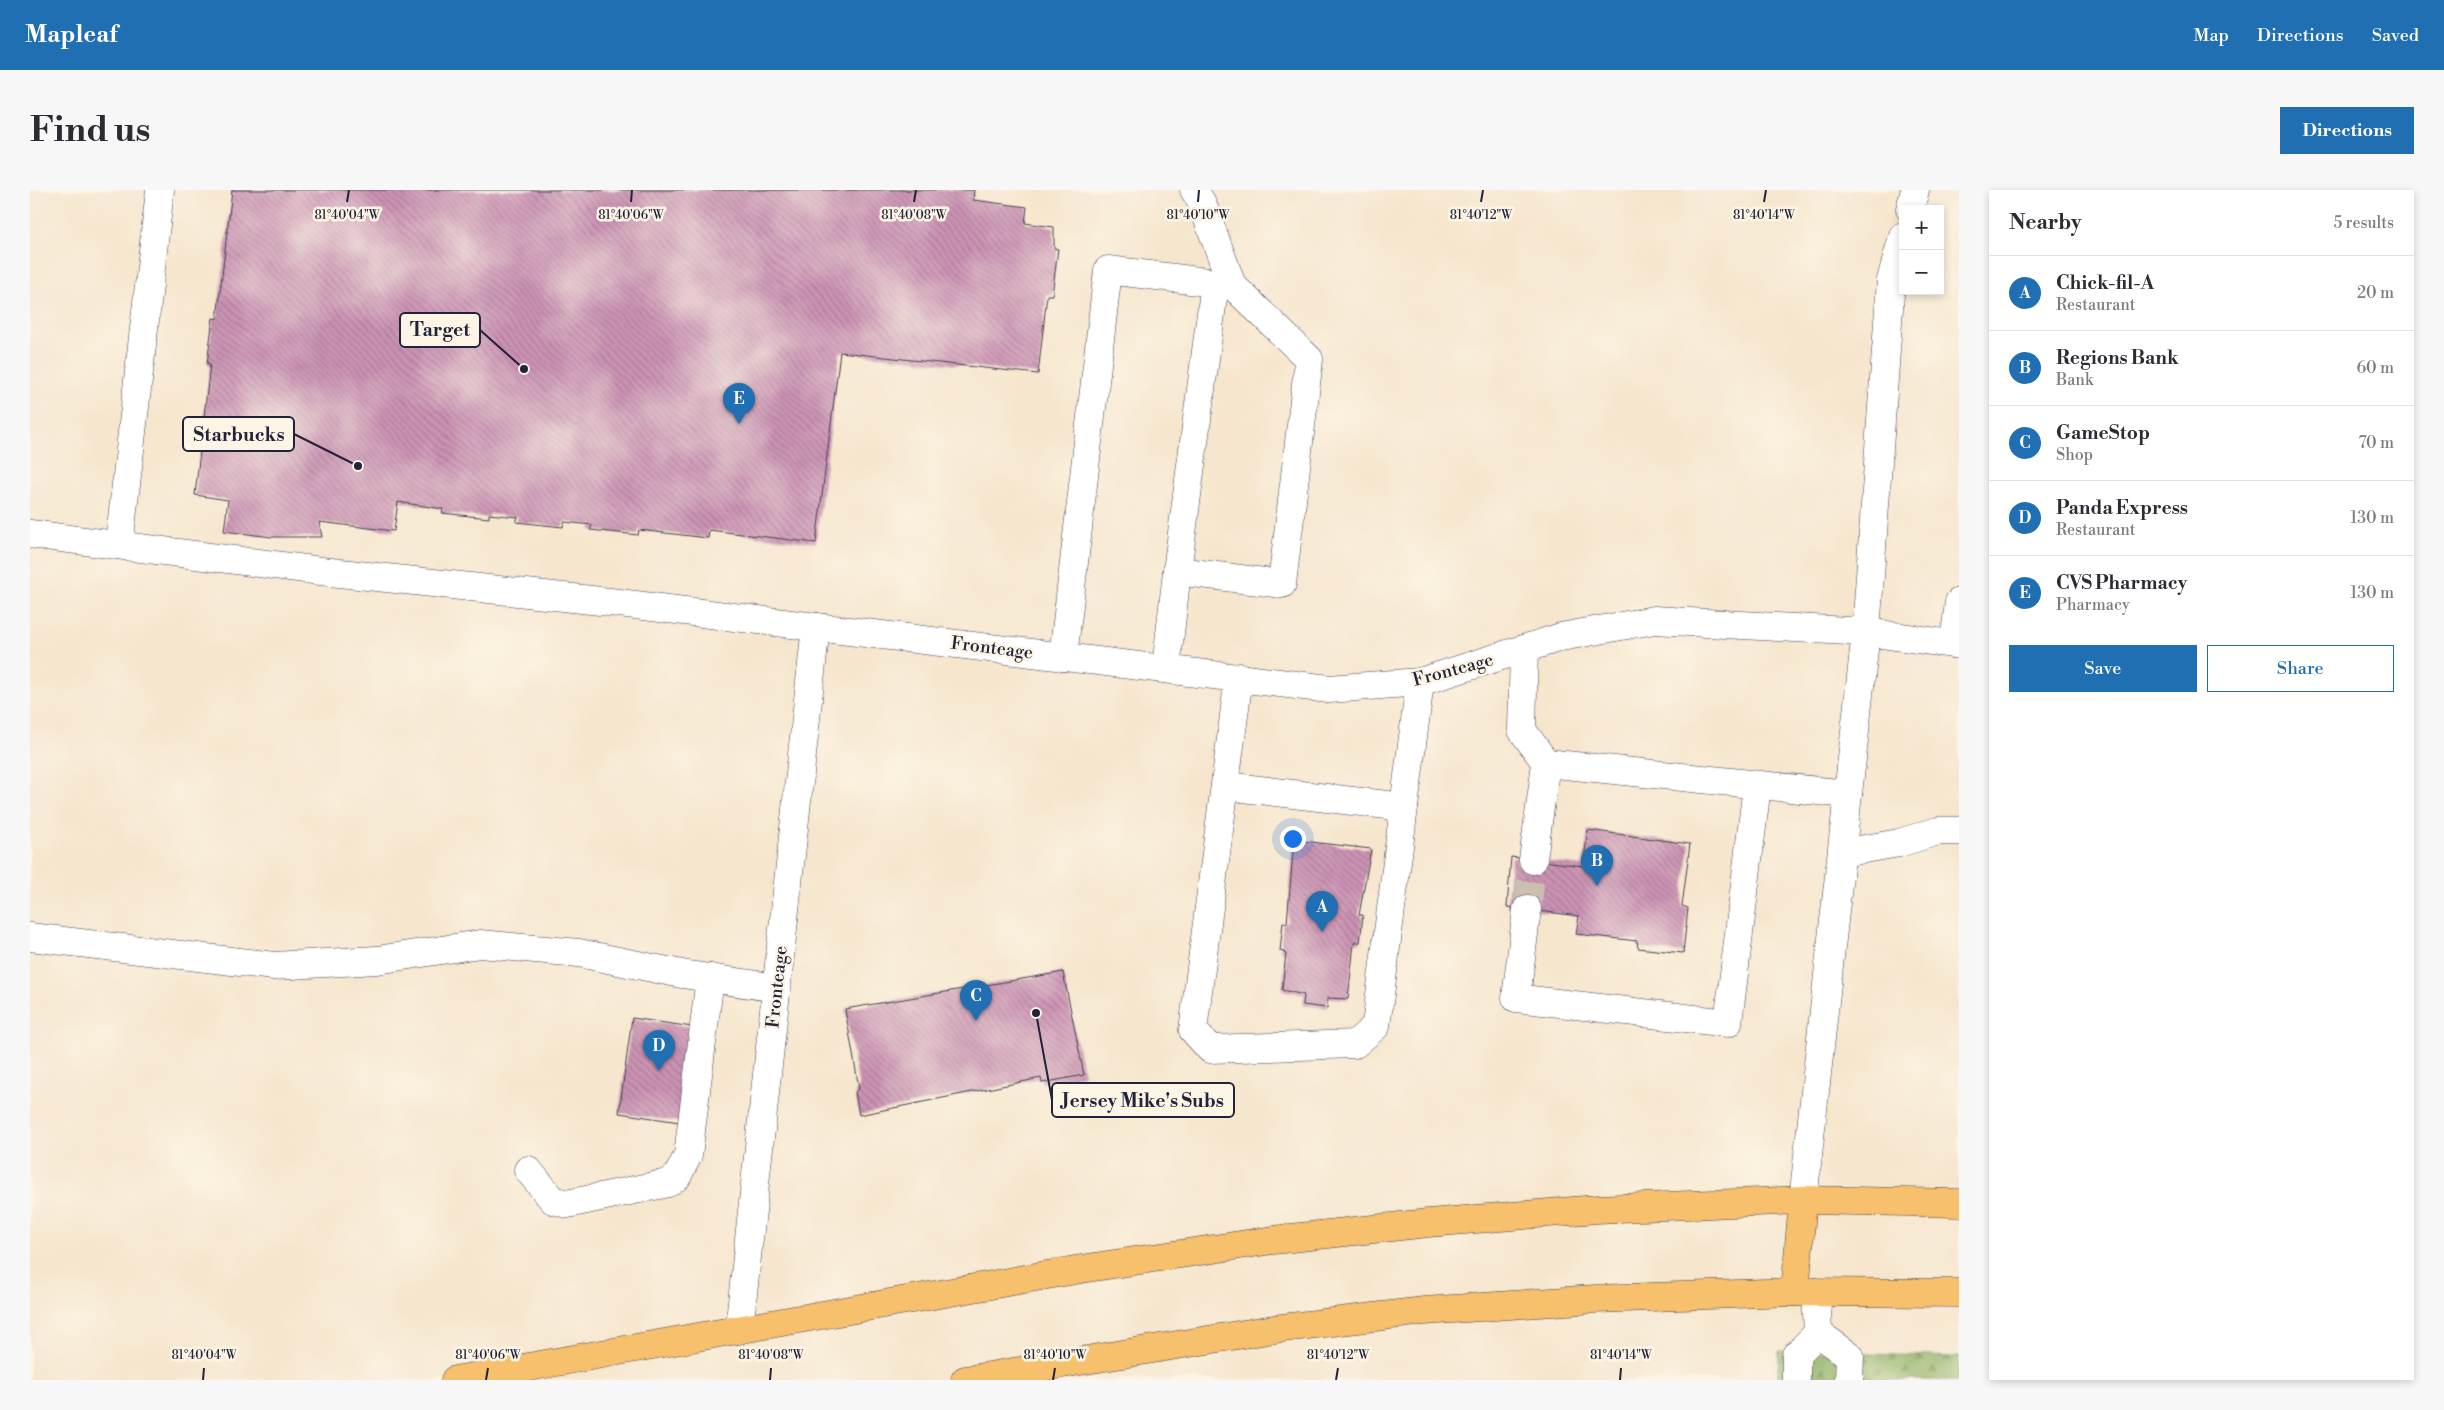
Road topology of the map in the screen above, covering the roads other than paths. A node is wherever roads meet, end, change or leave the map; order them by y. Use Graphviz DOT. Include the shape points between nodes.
graph roads {
  1 [pos="160,190"];
  2 [pos="1194,190"];
  3 [pos="1915,190"];
  4 [pos="1911,205"];
  5 [pos="1899,250"];
  6 [pos="1223,284"];
  7 [pos="30,534"];
  8 [pos="119,545"];
  9 [pos="1177,571"];
  10 [pos="1959,602"];
  11 [pos="816,627"];
  12 [pos="1866,632"];
  13 [pos="1956,645"];
  14 [pos="1524,649"];
  15 [pos="1063,656"];
  16 [pos="1166,669"];
  17 [pos="1238,678"];
  18 [pos="1420,682"];
  19 [pos="1546,763"];
  20 [pos="1225,786"];
  21 [pos="1757,786"];
  22 [pos="1848,794"];
  23 [pos="1404,807"];
  24 [pos="1959,830"];
  25 [pos="1842,853"];
  26 [pos="1534,860"];
  27 [pos="1527,909"];
  28 [pos="30,937"];
  29 [pos="710,978"];
  30 [pos="777,988"];
  31 [pos="528,1170"];
  32 [pos="1803,1200"];
  33 [pos="1959,1203"];
  34 [pos="1805,1292"];
  35 [pos="1959,1293"];
  36 [pos="739,1330"];
  37 [pos="1818,1333"];
  38 [pos="1068,1371"];
  39 [pos="454,1380"];
  40 [pos="965,1380"];
  41 [pos="1796,1380"];
  42 [pos="1849,1380"];
  1 -- 8 [label="lane"];
  2 -- 6 [label="lane" via="1202,203"];
  3 -- 4 [label="lane"];
  5 -- 12 [label="lane" via="1891,280"];
  6 -- 9 [label="lane"];
  6 -- 9 [label="lane" via="1309,360 1282,584"];
  6 -- 15 [label="lane" via="1108,270"];
  7 -- 8 [label="lane"];
  8 -- 11 [label="lane"];
  9 -- 16 [label="lane"];
  10 -- 13 [label="lane"];
  11 -- 15 [label="lane, Fronteage"];
  11 -- 30 [label="lane, Fronteage"];
  12 -- 13 [label="lane, Fronteage"];
  12 -- 14 [label="lane, Fronteage" via="1654,620 1561,637"];
  12 -- 22 [label="lane"];
  14 -- 18 [label="lane, Fronteage"];
  14 -- 19 [label="lane" via="1522,730"];
  15 -- 16 [label="lane, Fronteage"];
  16 -- 17 [label="lane, Fronteage"];
  17 -- 18 [label="lane, Fronteage" via="1329,689"];
  17 -- 20 [label="lane"];
  18 -- 23 [label="lane"];
  19 -- 21 [label="lane"];
  19 -- 26 [label="lane"];
  20 -- 23 [label="lane"];
  20 -- 23 [label="lane" via="1193,1030 1210,1049 1355,1044 1376,1026"];
  21 -- 22 [label="lane"];
  21 -- 27 [label="lane" via="1728,1023 1516,998"];
  22 -- 25 [label="lane"];
  24 -- 25 [label="lane" via="1938,831 1899,843"];
  25 -- 32 [label="lane"];
  28 -- 29 [label="lane" via="274,966 377,960 480,944 579,953"];
  29 -- 30 [label="lane"];
  29 -- 31 [label="lane" via="688,1155 677,1177 668,1183 567,1204 552,1200"];
  30 -- 36 [label="lane, Fronteage"];
  32 -- 33 [label="main road"];
  32 -- 34 [label="main road"];
  32 -- 36 [label="main road" via="1597,1209 1272,1240 1081,1269"];
  34 -- 35 [label="main road"];
  34 -- 37 [label="lane"];
  34 -- 38 [label="main road" via="1595,1299 1424,1311 1274,1330"];
  36 -- 39 [label="main road"];
  37 -- 41 [label="lane" via="1796,1355"];
  37 -- 42 [label="lane" via="1850,1356"];
  38 -- 40 [label="main road"];
}
